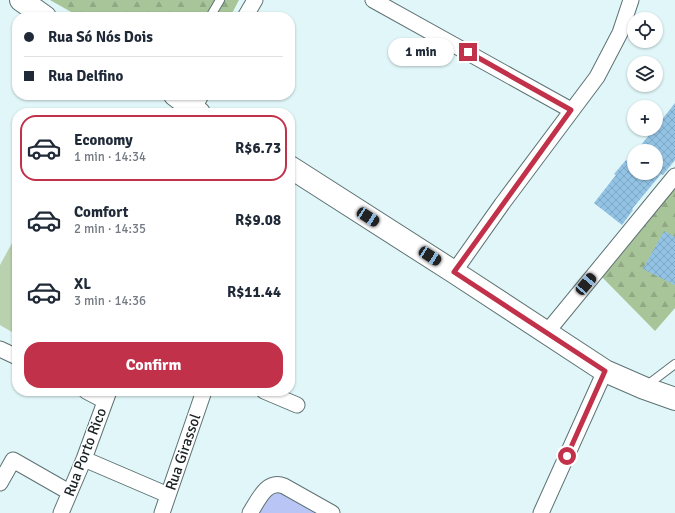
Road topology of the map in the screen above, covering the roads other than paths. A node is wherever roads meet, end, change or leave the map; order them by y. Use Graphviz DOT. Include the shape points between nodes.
graph roads {
  1 [pos="21,0"];
  2 [pos="220,0"];
  3 [pos="255,0"];
  4 [pos="373,0"];
  5 [pos="631,0"];
  6 [pos="39,12"];
  7 [pos="213,12"];
  8 [pos="248,12"];
  9 [pos="183,100"];
  10 [pos="196,108"];
  11 [pos="571,110"];
  12 [pos="295,170"];
  13 [pos="675,176"];
  14 [pos="454,272"];
  15 [pos="547,332"];
  16 [pos="0,349"];
  17 [pos="12,355"];
  18 [pos="675,364"];
  19 [pos="605,371"];
  20 [pos="644,388"];
  21 [pos="107,396"];
  22 [pos="202,396"];
  23 [pos="276,396"];
  24 [pos="675,399"];
  25 [pos="297,405"];
  26 [pos="84,459"];
  27 [pos="0,483"];
  28 [pos="70,492"];
  29 [pos="168,495"];
  30 [pos="61,513"];
  31 [pos="162,513"];
  32 [pos="250,513"];
  33 [pos="332,513"];
  34 [pos="541,513"];
  1 -- 6 [label="main road"];
  2 -- 7 [label="lane"];
  3 -- 8 [label="street"];
  4 -- 11 [label="street"];
  5 -- 11 [label="street" via="620,33 597,78"];
  9 -- 10 [label="main road"];
  11 -- 14 [label="street"];
  12 -- 14 [label="main road"];
  13 -- 15 [label="street"];
  14 -- 15 [label="main road"];
  15 -- 19 [label="main road"];
  16 -- 17 [label="street"];
  18 -- 20 [label="lane"];
  19 -- 20 [label="main road"];
  19 -- 34 [label="street"];
  20 -- 24 [label="main road"];
  21 -- 26 [label="street, Rua Porto Rico"];
  22 -- 29 [label="street, Rua Girassol"];
  23 -- 25 [label="street"];
  26 -- 28 [label="street, Rua Porto Rico"];
  26 -- 29 [label="street"];
  27 -- 28 [label="street" via="13,460"];
  28 -- 30 [label="street, Rua Porto Rico"];
  29 -- 31 [label="street, Rua Girassol"];
  32 -- 33 [label="street" via="267,487 275,484 284,486"];
}
